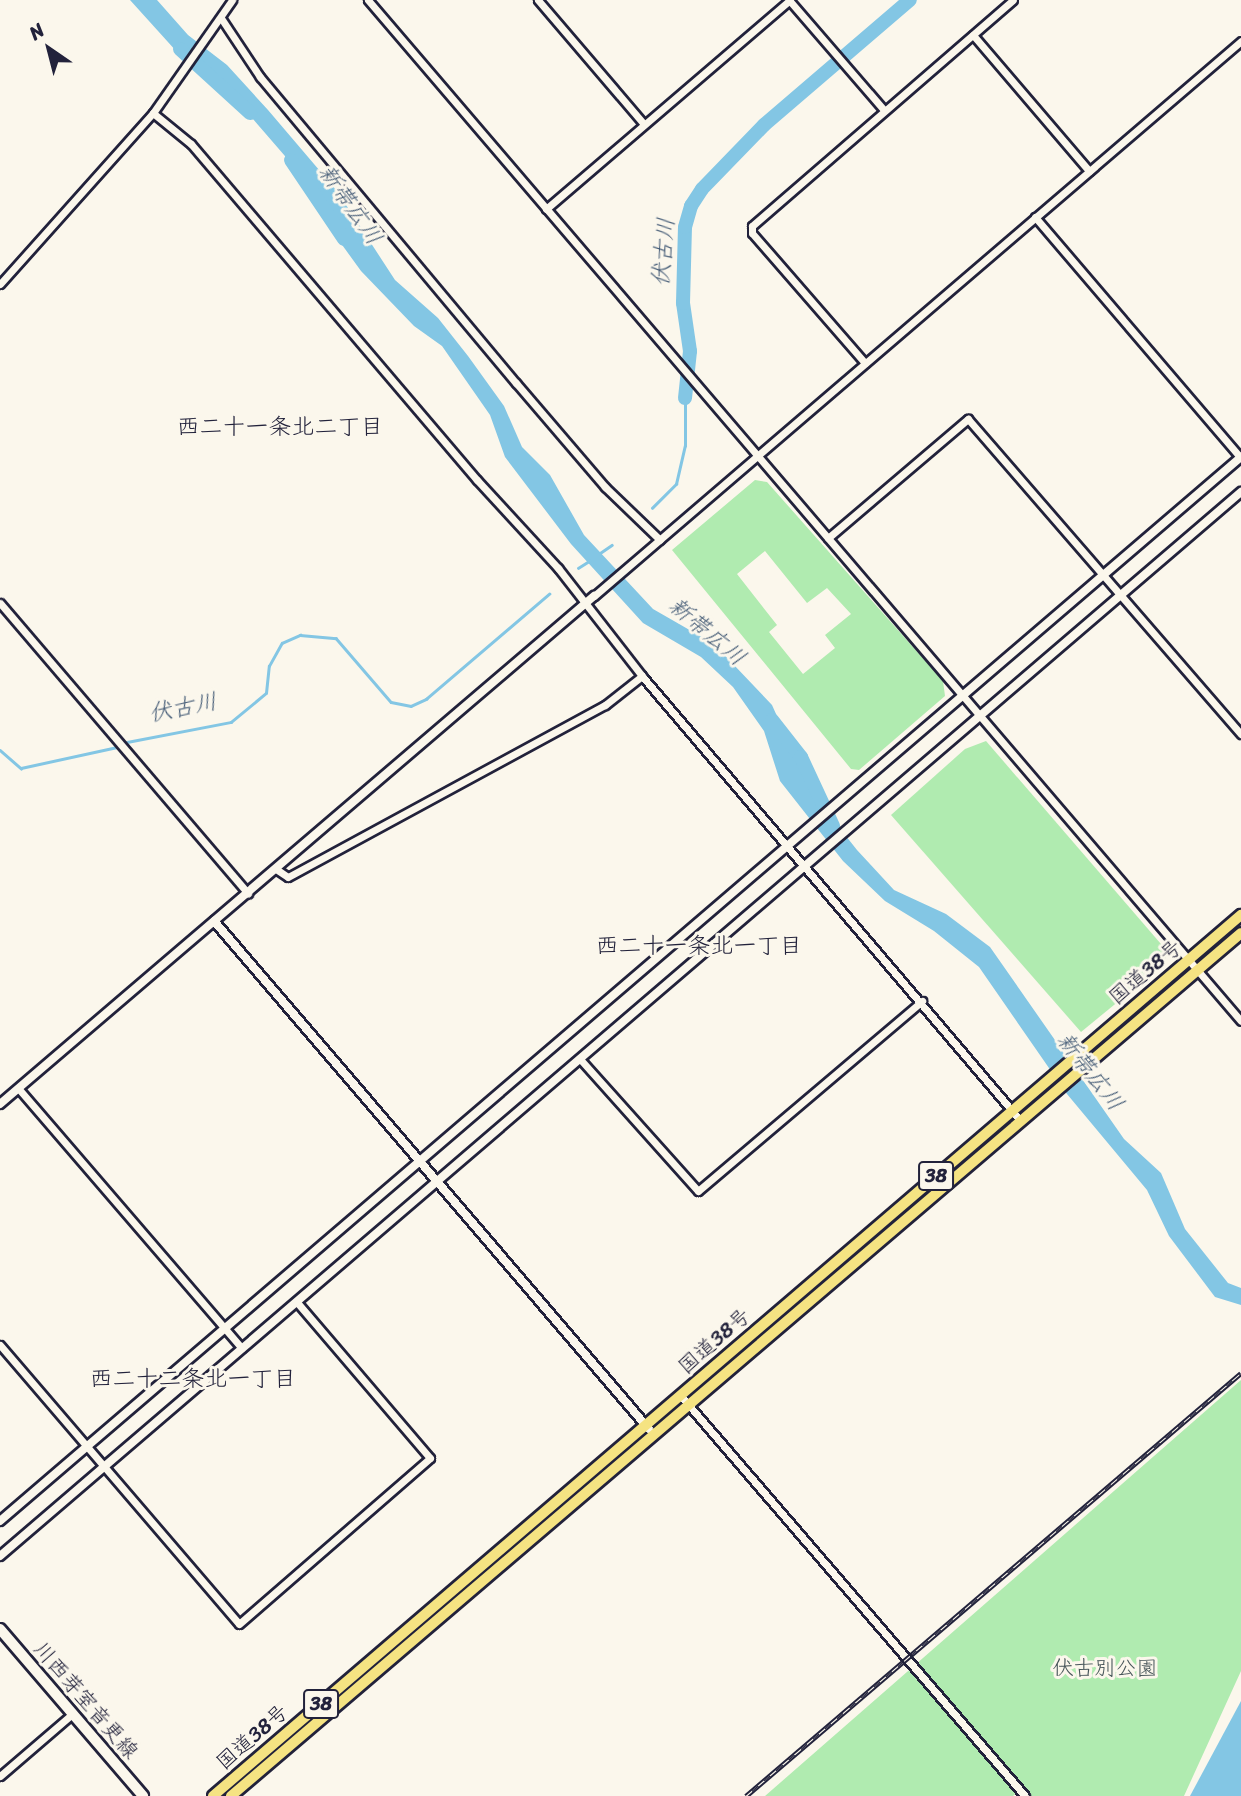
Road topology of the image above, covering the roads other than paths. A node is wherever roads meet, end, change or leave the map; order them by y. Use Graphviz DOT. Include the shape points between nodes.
graph roads {
  1 [pos="232,0"];
  2 [pos="368,0"];
  3 [pos="538,0"];
  4 [pos="789,0"];
  5 [pos="1013,0"];
  6 [pos="221,18"];
  7 [pos="973,34"];
  8 [pos="1241,41"];
  9 [pos="884,110"];
  10 [pos="153,113"];
  11 [pos="644,124"];
  12 [pos="1089,171"];
  13 [pos="546,209"];
  14 [pos="1035,217"];
  15 [pos="0,284"];
  16 [pos="865,363"];
  17 [pos="757,456"];
  18 [pos="1241,458"];
  19 [pos="1241,492"];
  20 [pos="828,538"];
  21 [pos="660,540"];
  22 [pos="1104,576"];
  23 [pos="1121,595"];
  24 [pos="594,596"];
  25 [pos="0,603"];
  26 [pos="584,606"];
  27 [pos="642,676"];
  28 [pos="963,696"];
  29 [pos="980,716"];
  30 [pos="1241,734"];
  31 [pos="788,846"];
  32 [pos="805,866"];
  33 [pos="276,869"];
  34 [pos="248,893"];
  35 [pos="1241,915"];
  36 [pos="214,921"];
  37 [pos="1241,933"];
  38 [pos="1189,960"];
  39 [pos="1197,970"];
  40 [pos="922,1001"];
  41 [pos="1241,1021"];
  42 [pos="580,1059"];
  43 [pos="18,1088"];
  44 [pos="0,1104"];
  45 [pos="1013,1111"];
  46 [pos="1020,1120"];
  47 [pos="419,1161"];
  48 [pos="436,1181"];
  49 [pos="296,1301"];
  50 [pos="226,1329"];
  51 [pos="0,1345"];
  52 [pos="242,1348"];
  53 [pos="684,1400"];
  54 [pos="649,1430"];
  55 [pos="88,1446"];
  56 [pos="103,1466"];
  57 [pos="0,1521"];
  58 [pos="0,1556"];
  59 [pos="0,1629"];
  60 [pos="72,1714"];
  61 [pos="0,1776"];
  62 [pos="143,1796"];
  63 [pos="213,1796"];
  64 [pos="231,1796"];
  65 [pos="1025,1796"];
  1 -- 6 [label="street"];
  2 -- 13 [label="street"];
  3 -- 11 [label="street"];
  4 -- 9 [label="street"];
  4 -- 11 [label="street"];
  5 -- 7 [label="street"];
  6 -- 10 [label="street"];
  6 -- 21 [label="street" via="260,77 480,341 605,487"];
  7 -- 9 [label="street"];
  7 -- 12 [label="street"];
  8 -- 12 [label="street"];
  9 -- 16 [label="street" via="752,226 752,233"];
  10 -- 15 [label="street"];
  10 -- 26 [label="street" via="215,172 558,569"];
  11 -- 13 [label="street"];
  12 -- 14 [label="street"];
  13 -- 17 [label="street"];
  14 -- 16 [label="street"];
  14 -- 18 [label="street"];
  16 -- 17 [label="street"];
  17 -- 20 [label="street"];
  17 -- 21 [label="street"];
  18 -- 22 [label="street"];
  19 -- 23 [label="street"];
  20 -- 22 [label="street" via="968,419"];
  20 -- 28 [label="street"];
  21 -- 24 [label="street"];
  22 -- 23 [label="street"];
  22 -- 28 [label="street"];
  23 -- 29 [label="street"];
  23 -- 30 [label="street"];
  24 -- 26 [label="street"];
  25 -- 34 [label="street"];
  26 -- 27 [label="street"];
  26 -- 33 [label="street"];
  27 -- 31 [label="street"];
  27 -- 33 [label="street" via="605,705 288,877"];
  28 -- 29 [label="street"];
  28 -- 31 [label="street"];
  29 -- 32 [label="street"];
  29 -- 38 [label="street"];
  31 -- 32 [label="street"];
  31 -- 47 [label="street"];
  32 -- 40 [label="street"];
  32 -- 42 [label="street"];
  33 -- 34 [label="street"];
  34 -- 36 [label="street"];
  35 -- 38 [label="highway, 国道38号 / 38"];
  36 -- 43 [label="street"];
  36 -- 47 [label="street"];
  37 -- 39 [label="highway, 国道38号 / 38"];
  38 -- 39 [label="street"];
  38 -- 45 [label="highway, 国道38号 / 38"];
  39 -- 41 [label="street"];
  39 -- 46 [label="highway, 国道38号 / 38"];
  40 -- 42 [label="street" via="698,1191"];
  40 -- 45 [label="street"];
  42 -- 48 [label="street"];
  43 -- 44 [label="street"];
  43 -- 50 [label="street"];
  45 -- 46 [label="street"];
  45 -- 53 [label="highway, 国道38号 / 38"];
  46 -- 53 [label="highway, 国道38号 / 38"];
  47 -- 48 [label="street"];
  47 -- 50 [label="street"];
  48 -- 49 [label="street"];
  48 -- 54 [label="street"];
  49 -- 52 [label="street"];
  49 -- 56 [label="street" via="430,1458 239,1624"];
  50 -- 52 [label="street"];
  50 -- 55 [label="street"];
  51 -- 55 [label="street"];
  52 -- 56 [label="street"];
  53 -- 54 [label="highway, 国道38号 / 38"];
  53 -- 65 [label="street"];
  54 -- 63 [label="highway, 国道38号 / 38"];
  54 -- 64 [label="highway, 国道38号 / 38"];
  55 -- 56 [label="street"];
  55 -- 57 [label="street"];
  56 -- 58 [label="street"];
  59 -- 60 [label="main road, 川西芽室音更線"];
  60 -- 61 [label="street"];
  60 -- 62 [label="main road, 川西芽室音更線"];
}
